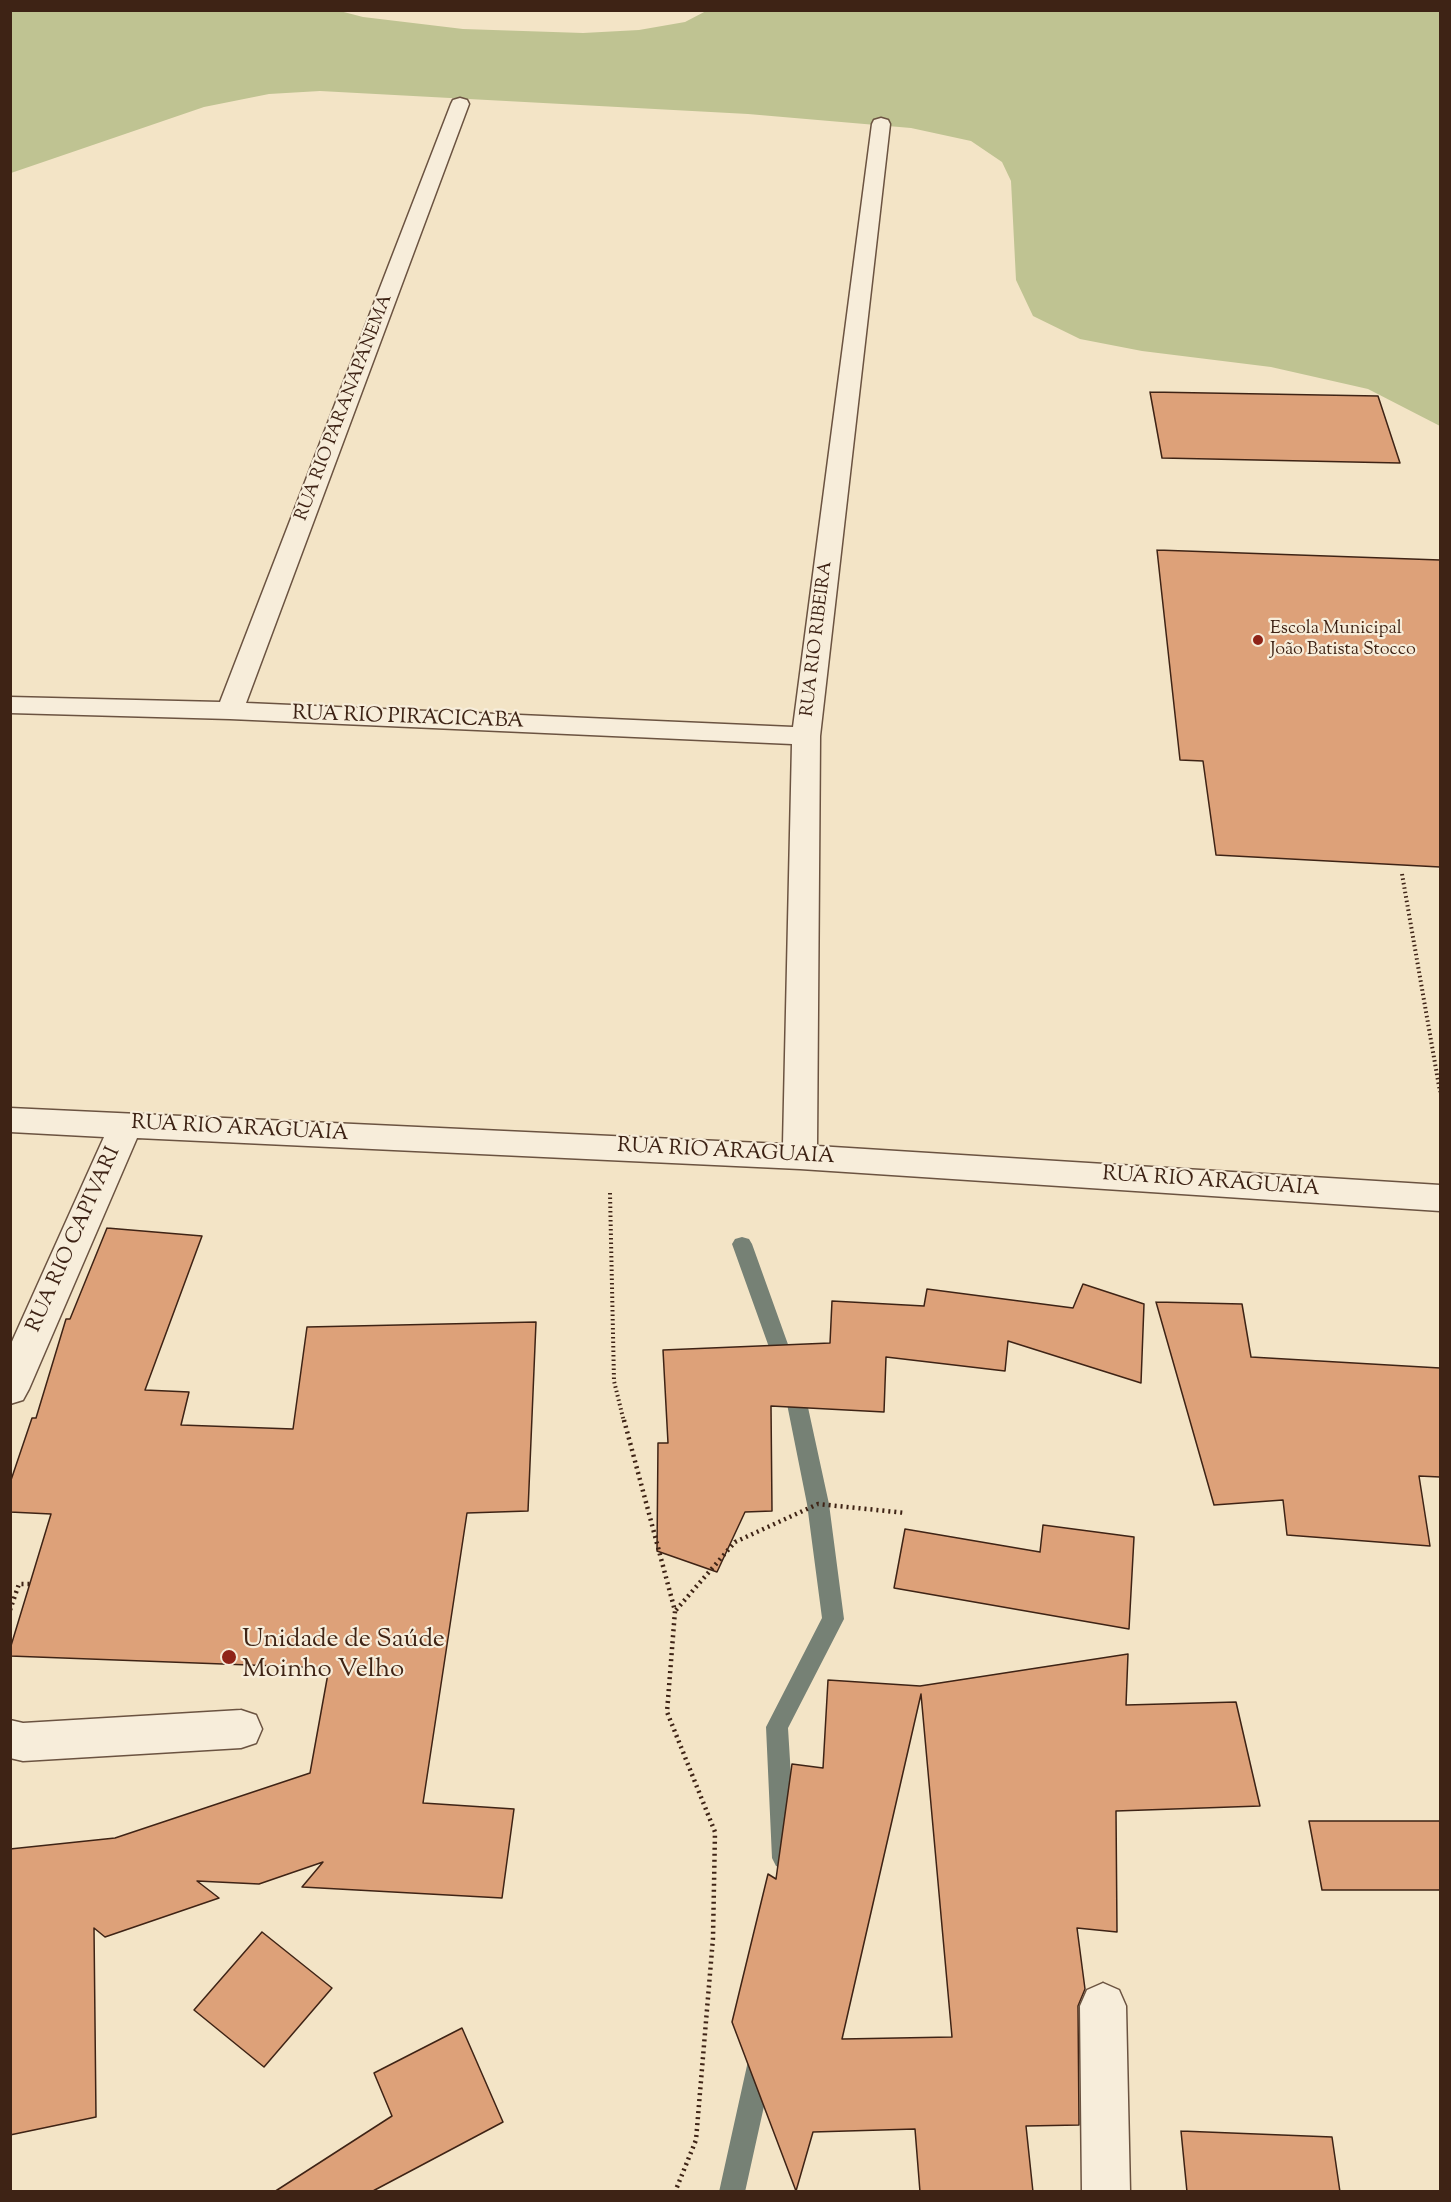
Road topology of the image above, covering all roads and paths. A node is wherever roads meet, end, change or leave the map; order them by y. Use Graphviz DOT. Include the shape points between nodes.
graph roads {
  1 [pos="460,104"];
  2 [pos="881,124"];
  3 [pos="10,705"];
  4 [pos="230,711"];
  5 [pos="806,736"];
  6 [pos="1402,874"];
  7 [pos="1440,1092"];
  8 [pos="10,1120"];
  9 [pos="126,1125"];
  10 [pos="607,1147"];
  11 [pos="800,1156"];
  12 [pos="1440,1198"];
  13 [pos="10,1389"];
  14 [pos="906,1513"];
  15 [pos="30,1584"];
  16 [pos="10,1610"];
  17 [pos="675,1611"];
  18 [pos="241,1729"];
  19 [pos="10,1739"];
  20 [pos="1103,2006"];
  21 [pos="675,2192"];
  22 [pos="1106,2192"];
  1 -- 4 [label="street, RUA RIO PARANAPANEMA"];
  2 -- 5 [label="street, RUA RIO RIBEIRA"];
  3 -- 4 [label="street, RUA RIO PIRACICABA"];
  4 -- 5 [label="street, RUA RIO PIRACICABA"];
  5 -- 11 [label="street, RUA RIO RIBEIRA"];
  6 -- 7 [label="path"];
  8 -- 9 [label="street, RUA RIO ARAGUAIA"];
  9 -- 10 [label="street, RUA RIO ARAGUAIA"];
  9 -- 13 [label="street, RUA RIO CAPIVARI"];
  10 -- 11 [label="street, RUA RIO ARAGUAIA"];
  10 -- 17 [label="path" via="614,1381"];
  11 -- 12 [label="street, RUA RIO ARAGUAIA"];
  14 -- 17 [label="path" via="818,1504 735,1542"];
  15 -- 16 [label="path" via="19,1584"];
  17 -- 21 [label="path" via="667,1712 715,1832 713,1938 696,2140"];
  18 -- 19 [label="street" via="23,1742"];
  20 -- 22 [label="street"];
}
